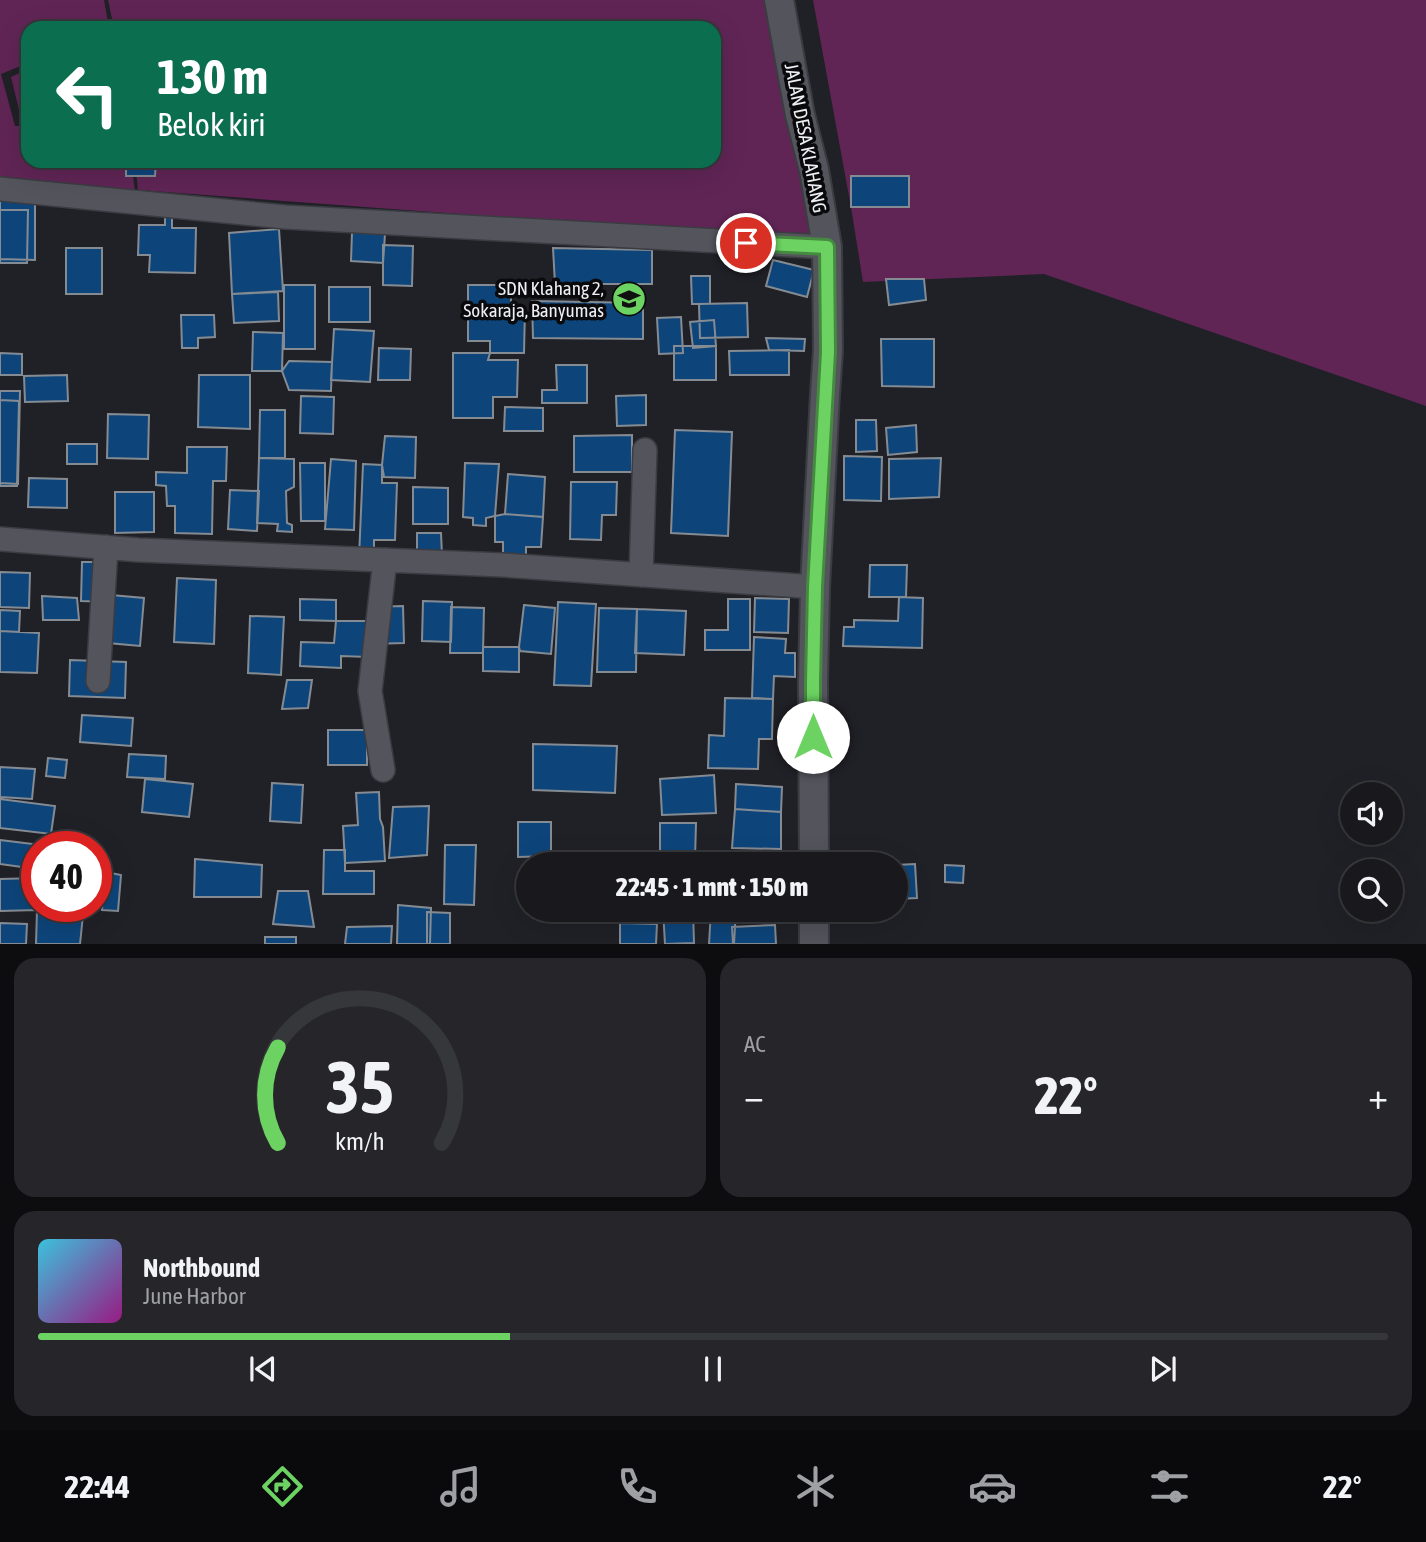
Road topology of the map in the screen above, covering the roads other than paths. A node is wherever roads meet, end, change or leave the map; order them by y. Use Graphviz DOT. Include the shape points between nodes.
graph roads {
  1 [pos="779,0"];
  2 [pos="0,189"];
  3 [pos="827,247"];
  4 [pos="645,450"];
  5 [pos="0,539"];
  6 [pos="106,547"];
  7 [pos="386,560"];
  8 [pos="641,575"];
  9 [pos="815,587"];
  10 [pos="98,681"];
  11 [pos="383,770"];
  12 [pos="814,852"];
  13 [pos="814,922"];
  14 [pos="814,943"];
  1 -- 3 [label="street, JALAN DESA KLAHANG"];
  2 -- 3 [label="street" via="285,217"];
  3 -- 9 [label="street, JALAN DESA KLAHANG" via="828,352"];
  4 -- 8 [label="street"];
  5 -- 6 [label="street"];
  6 -- 7 [label="street"];
  6 -- 10 [label="street"];
  7 -- 8 [label="street"];
  7 -- 11 [label="street" via="370,691"];
  8 -- 9 [label="street"];
  9 -- 12 [label="street, JALAN DESA KLAHANG"];
  13 -- 14 [label="street"];
}
